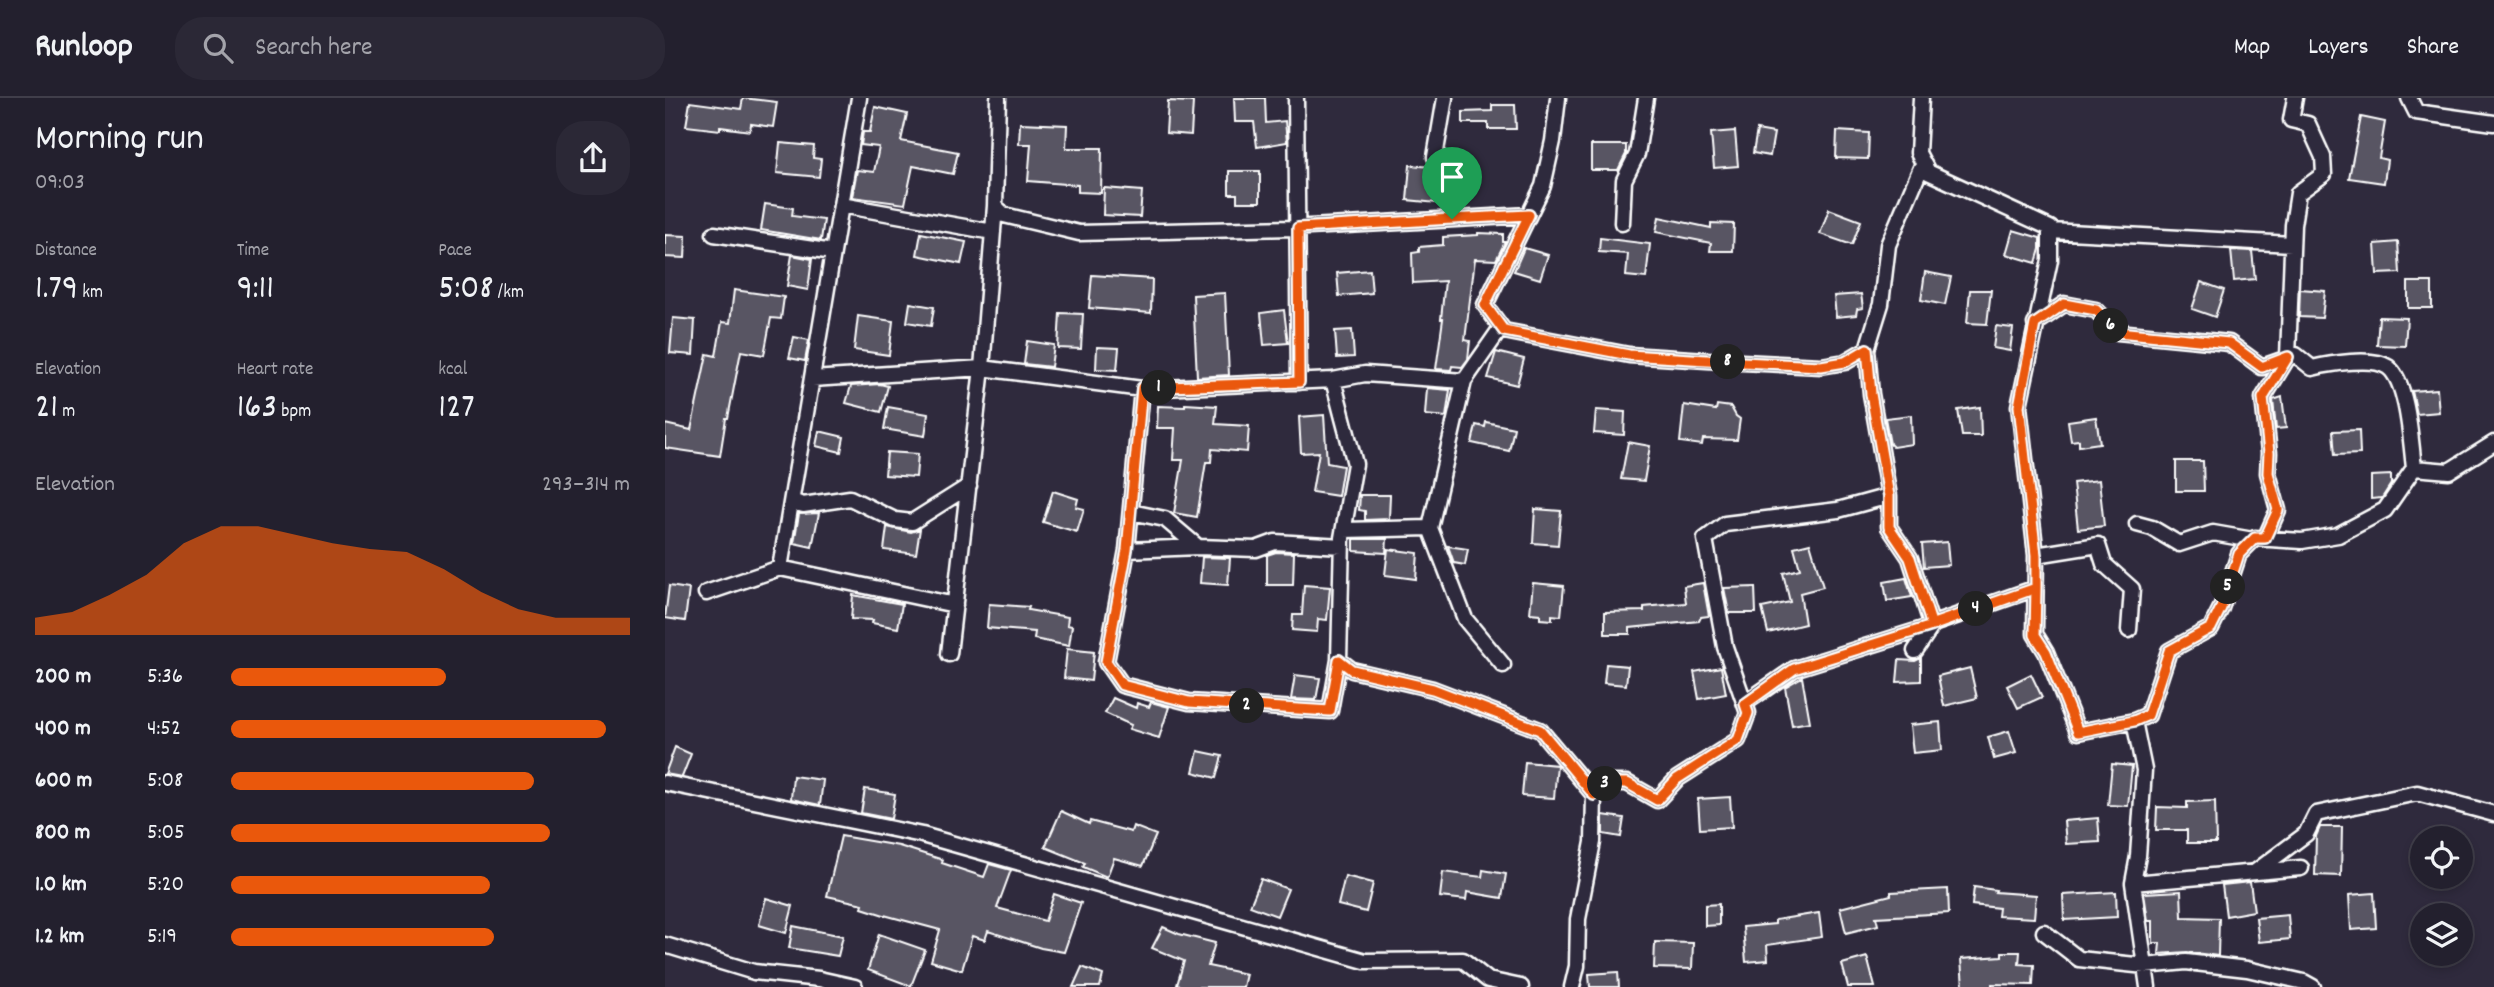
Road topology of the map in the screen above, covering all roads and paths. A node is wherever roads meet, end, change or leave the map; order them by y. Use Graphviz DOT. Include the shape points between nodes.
graph roads {
  1 [pos="852,98"];
  2 [pos="859,98"];
  3 [pos="998,98"];
  4 [pos="1296,98"];
  5 [pos="1445,98"];
  6 [pos="1558,98"];
  7 [pos="1646,98"];
  8 [pos="1921,98"];
  9 [pos="2295,98"];
  10 [pos="2409,98"];
  11 [pos="2494,122"];
  12 [pos="1435,157"];
  13 [pos="1923,163"];
  14 [pos="841,205"];
  15 [pos="995,206"];
  16 [pos="1529,215"];
  17 [pos="1622,223"];
  18 [pos="1298,228"];
  19 [pos="2050,231"];
  20 [pos="993,232"];
  21 [pos="714,234"];
  22 [pos="2292,244"];
  23 [pos="833,252"];
  24 [pos="2035,324"];
  25 [pos="1501,328"];
  26 [pos="1867,349"];
  27 [pos="2288,357"];
  28 [pos="982,369"];
  29 [pos="812,379"];
  30 [pos="1333,380"];
  31 [pos="1299,382"];
  32 [pos="1464,382"];
  33 [pos="1142,388"];
  34 [pos="2494,443"];
  35 [pos="2413,468"];
  36 [pos="969,486"];
  37 [pos="1889,496"];
  38 [pos="792,501"];
  39 [pos="1131,512"];
  40 [pos="2137,524"];
  41 [pos="1430,528"];
  42 [pos="1344,530"];
  43 [pos="2259,539"];
  44 [pos="1342,546"];
  45 [pos="1198,547"];
  46 [pos="1127,550"];
  47 [pos="2036,555"];
  48 [pos="780,568"];
  49 [pos="2036,588"];
  50 [pos="706,593"];
  51 [pos="955,605"];
  52 [pos="1932,626"];
  53 [pos="2130,630"];
  54 [pos="1915,651"];
  55 [pos="949,654"];
  56 [pos="1339,660"];
  57 [pos="1503,665"];
  58 [pos="1745,704"];
  59 [pos="2134,721"];
  60 [pos="665,783"];
  61 [pos="1594,795"];
  62 [pos="2494,814"];
  63 [pos="2301,868"];
  64 [pos="2255,872"];
  65 [pos="2133,883"];
  66 [pos="2044,932"];
  67 [pos="665,945"];
  68 [pos="2145,966"];
  69 [pos="855,987"];
  70 [pos="1521,987"];
  71 [pos="1572,987"];
  72 [pos="2148,987"];
  73 [pos="2313,987"];
  1 -- 2 [label="street"];
  2 -- 14 [label="street"];
  3 -- 15 [label="street"];
  4 -- 18 [label="street"];
  5 -- 12 [label="street"];
  6 -- 16 [label="street" via="1543,186"];
  7 -- 17 [label="street" via="1637,154 1624,180"];
  8 -- 13 [label="street" via="1918,153"];
  9 -- 22 [label="street" via="2291,120 2308,124 2323,157 2324,174 2298,193"];
  10 -- 11 [label="street" via="2416,112"];
  13 -- 19 [label="street" via="1928,172"];
  13 -- 26 [label="street" via="1888,245 1881,304"];
  14 -- 20 [label="street"];
  14 -- 23 [label="street"];
  15 -- 18 [label="street" via="1004,215 1079,233"];
  15 -- 20 [label="street"];
  16 -- 18 [label="street"];
  16 -- 25 [label="street" via="1485,305"];
  18 -- 31 [label="street"];
  19 -- 22 [label="street"];
  19 -- 24 [label="street" via="2050,260"];
  20 -- 28 [label="street"];
  21 -- 23 [label="street"];
  22 -- 27 [label="street"];
  23 -- 29 [label="street"];
  24 -- 27 [label="street" via="2064,304 2096,310 2118,332 2229,343 2262,367"];
  24 -- 47 [label="street" via="2019,406"];
  25 -- 26 [label="street" via="1629,355 1722,361 1821,366 1845,362"];
  25 -- 32 [label="street"];
  26 -- 37 [label="street"];
  27 -- 35 [label="street" via="2296,355 2312,368 2374,362 2388,367 2399,380"];
  27 -- 43 [label="street" via="2263,398 2268,473 2278,510"];
  28 -- 29 [label="street"];
  28 -- 33 [label="street"];
  28 -- 36 [label="street"];
  29 -- 38 [label="street"];
  30 -- 31 [label="street"];
  30 -- 32 [label="street" via="1365,374"];
  30 -- 42 [label="street" via="1355,464"];
  31 -- 33 [label="street"];
  32 -- 41 [label="street"];
  33 -- 39 [label="street"];
  34 -- 35 [label="street" via="2449,471"];
  35 -- 43 [label="street" via="2385,510 2361,525 2338,535 2302,541"];
  36 -- 38 [label="street" via="912,522 895,520 850,498 803,505"];
  36 -- 51 [label="street"];
  37 -- 52 [label="street" via="1889,527 1910,558"];
  37 -- 58 [label="street" via="1838,510 1725,524 1705,539 1725,647"];
  38 -- 48 [label="street"];
  39 -- 45 [label="street" via="1165,519"];
  39 -- 46 [label="street"];
  40 -- 43 [label="street" via="2179,544 2213,533"];
  41 -- 42 [label="street"];
  41 -- 57 [label="street" via="1465,619"];
  42 -- 44 [label="street"];
  43 -- 59 [label="street" via="2239,554 2211,628 2169,651 2148,715"];
  44 -- 45 [label="street" via="1275,542 1256,549"];
  44 -- 56 [label="street"];
  45 -- 46 [label="street"];
  46 -- 56 [label="street" via="1106,662 1122,685 1189,702 1330,711"];
  47 -- 49 [label="street"];
  47 -- 53 [label="street" via="2098,545 2104,564 2132,589"];
  48 -- 50 [label="street"];
  48 -- 51 [label="street"];
  49 -- 52 [label="street"];
  49 -- 59 [label="street" via="2035,635 2078,732"];
  51 -- 55 [label="street"];
  52 -- 54 [label="street"];
  52 -- 58 [label="street" via="1794,669"];
  56 -- 61 [label="street" via="1352,670 1433,689 1540,730"];
  58 -- 61 [label="street" via="1748,713 1738,740 1677,779 1657,800 1627,783 1606,783"];
  59 -- 65 [label="street" via="2144,770"];
  60 -- 70 [label="street" via="922,835 1365,961 1463,960 1488,980"];
  61 -- 71 [label="street" via="1593,842 1578,919"];
  62 -- 64 [label="street" via="2417,793 2316,814 2306,834"];
  63 -- 64 [label="street"];
  64 -- 65 [label="street"];
  65 -- 68 [label="street"];
  66 -- 68 [label="street" via="2079,959"];
  67 -- 69 [label="street" via="754,972"];
  68 -- 72 [label="street"];
  68 -- 73 [label="street" via="2186,962 2247,969"];
}
